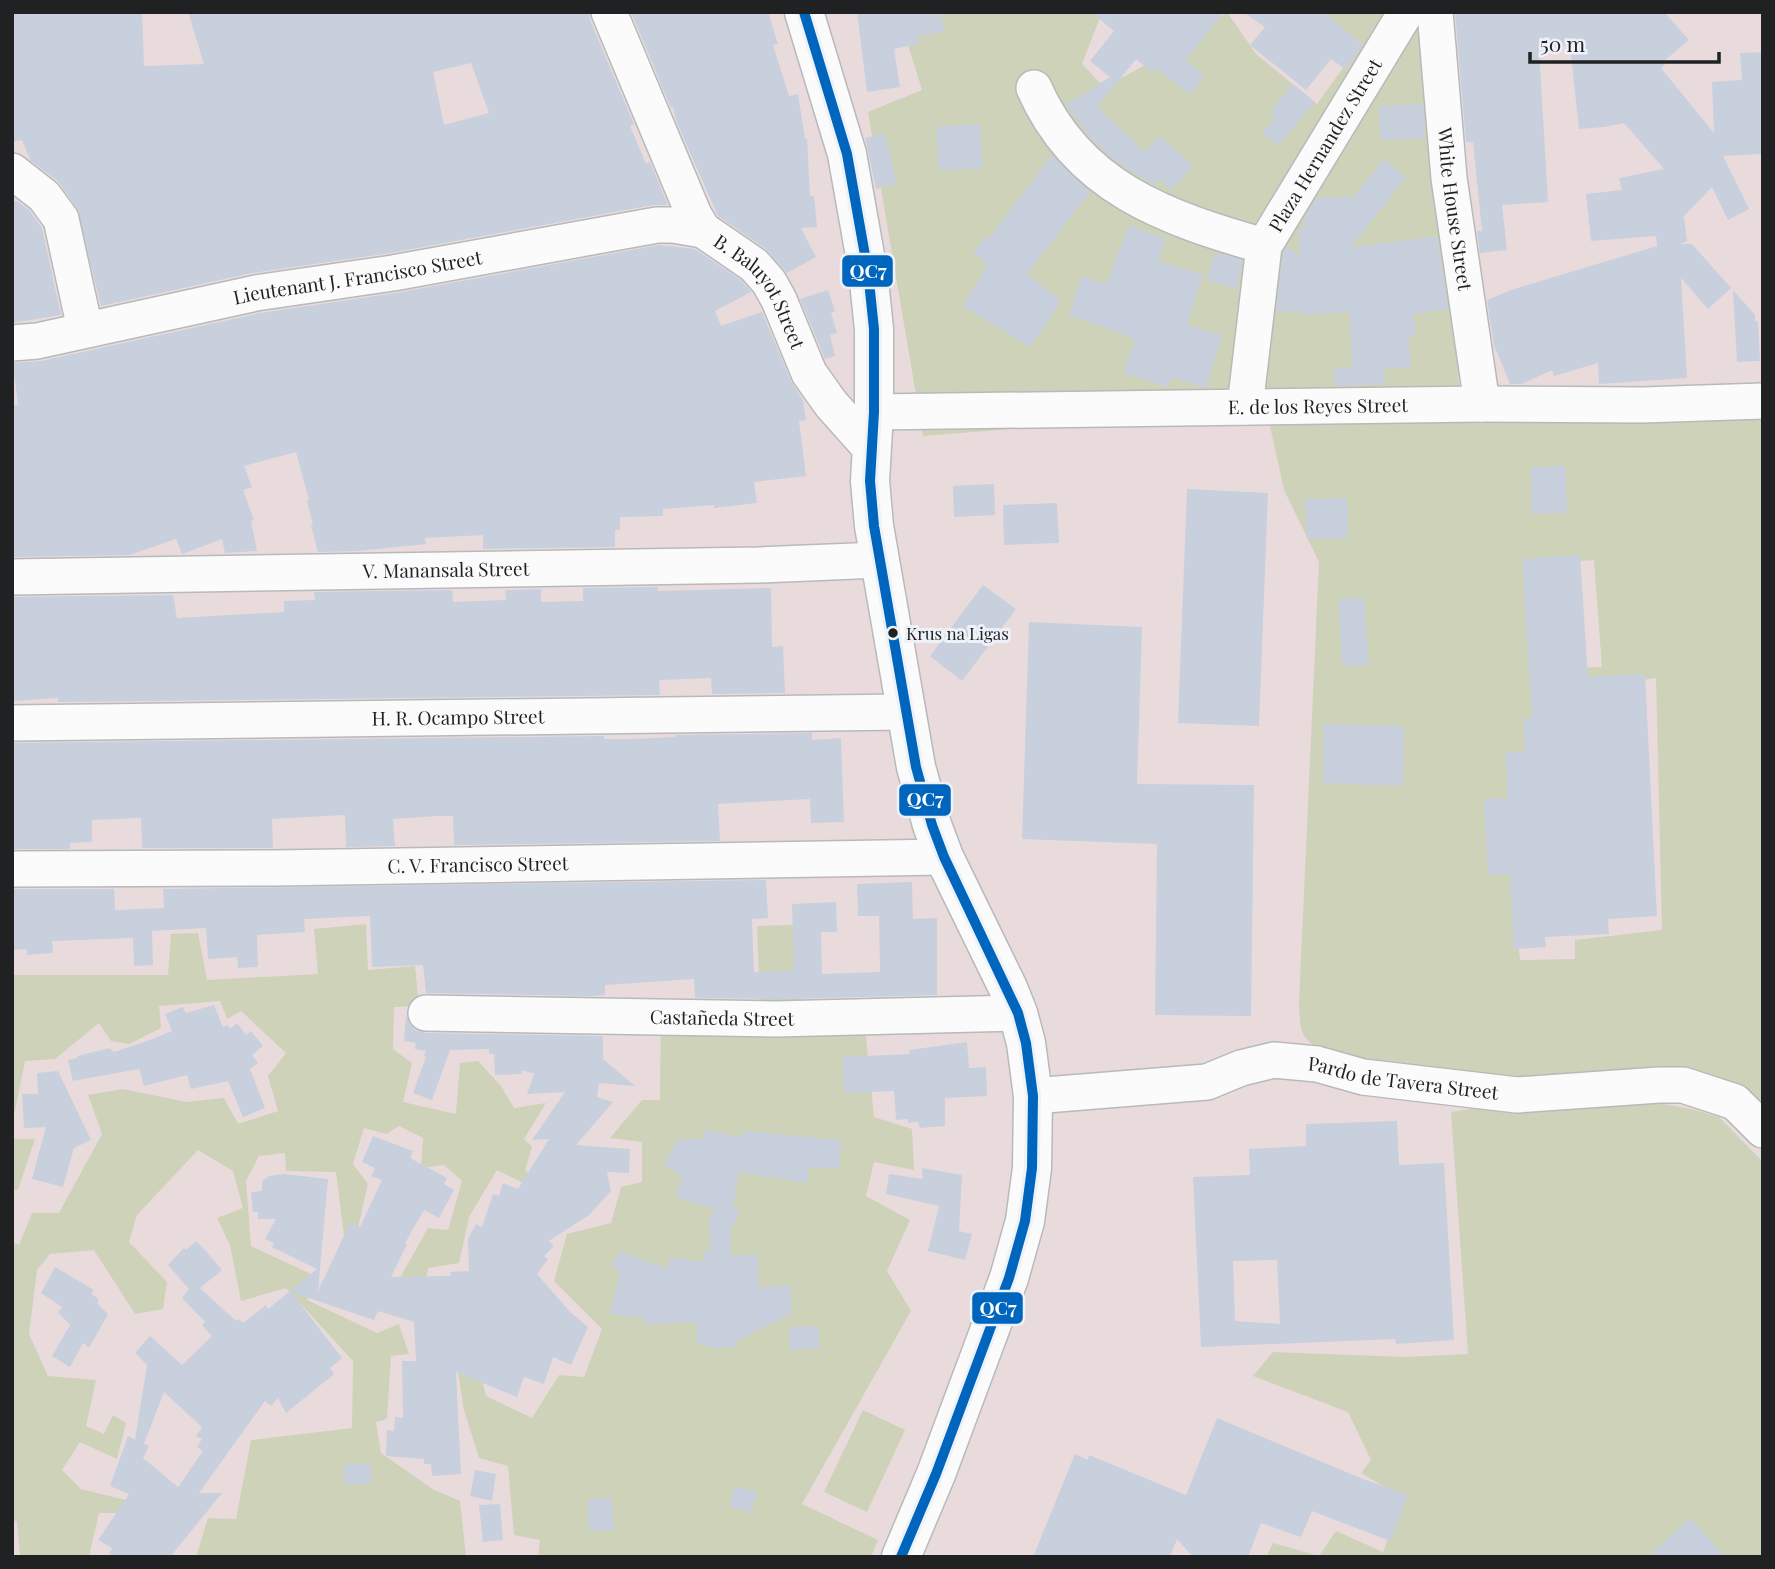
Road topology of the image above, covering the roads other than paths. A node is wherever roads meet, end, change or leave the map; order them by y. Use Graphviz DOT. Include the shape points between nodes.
graph roads {
  1 [pos="609,12"];
  2 [pos="804,12"];
  3 [pos="1406,12"];
  4 [pos="1435,12"];
  5 [pos="1034,88"];
  6 [pos="12,171"];
  7 [pos="703,230"];
  8 [pos="1264,246"];
  9 [pos="85,329"];
  10 [pos="12,343"];
  11 [pos="1763,401"];
  12 [pos="1482,404"];
  13 [pos="1245,407"];
  14 [pos="874,412"];
  15 [pos="872,450"];
  16 [pos="879,560"];
  17 [pos="12,577"];
  18 [pos="905,712"];
  19 [pos="12,723"];
  20 [pos="944,857"];
  21 [pos="12,869"];
  22 [pos="426,1013"];
  23 [pos="1018,1013"];
  24 [pos="1033,1096"];
  25 [pos="1763,1130"];
  26 [pos="901,1557"];
  1 -- 7 [label="street, B. Baluyot Street"];
  2 -- 14 [label="main road" via="847,153 860,217 874,329"];
  3 -- 8 [label="street, Plaza Hernandez Street"];
  4 -- 12 [label="street, White House Street" via="1449,178"];
  5 -- 8 [label="street" via="1067,146 1103,179 1198,227"];
  6 -- 9 [label="street" via="44,196 61,219"];
  7 -- 9 [label="street, Lieutenant J. Francisco Street" via="656,225 389,274 256,293"];
  7 -- 15 [label="street, B. Baluyot Street" via="754,265 769,282 809,373"];
  8 -- 13 [label="street, Plaza Hernandez Street"];
  9 -- 10 [label="street, Lieutenant J. Francisco Street"];
  11 -- 12 [label="street, E. de los Reyes Street"];
  12 -- 13 [label="street, E. de los Reyes Street"];
  13 -- 14 [label="street, E. de los Reyes Street"];
  14 -- 15 [label="main road"];
  15 -- 16 [label="main road" via="870,481"];
  16 -- 17 [label="street, V. Manansala Street"];
  16 -- 18 [label="main road"];
  18 -- 19 [label="street, H. R. Ocampo Street"];
  18 -- 20 [label="main road" via="924,797"];
  20 -- 21 [label="street, C. V. Francisco Street"];
  20 -- 23 [label="main road"];
  22 -- 23 [label="street, Castañeda Street" via="775,1019"];
  23 -- 24 [label="main road"];
  24 -- 25 [label="street, Pardo de Tavera Street" via="1207,1082 1274,1060 1317,1064 1363,1077 1517,1095 1683,1085 1735,1102"];
  24 -- 26 [label="main road" via="1032,1168 1025,1221 1009,1278"];
}
